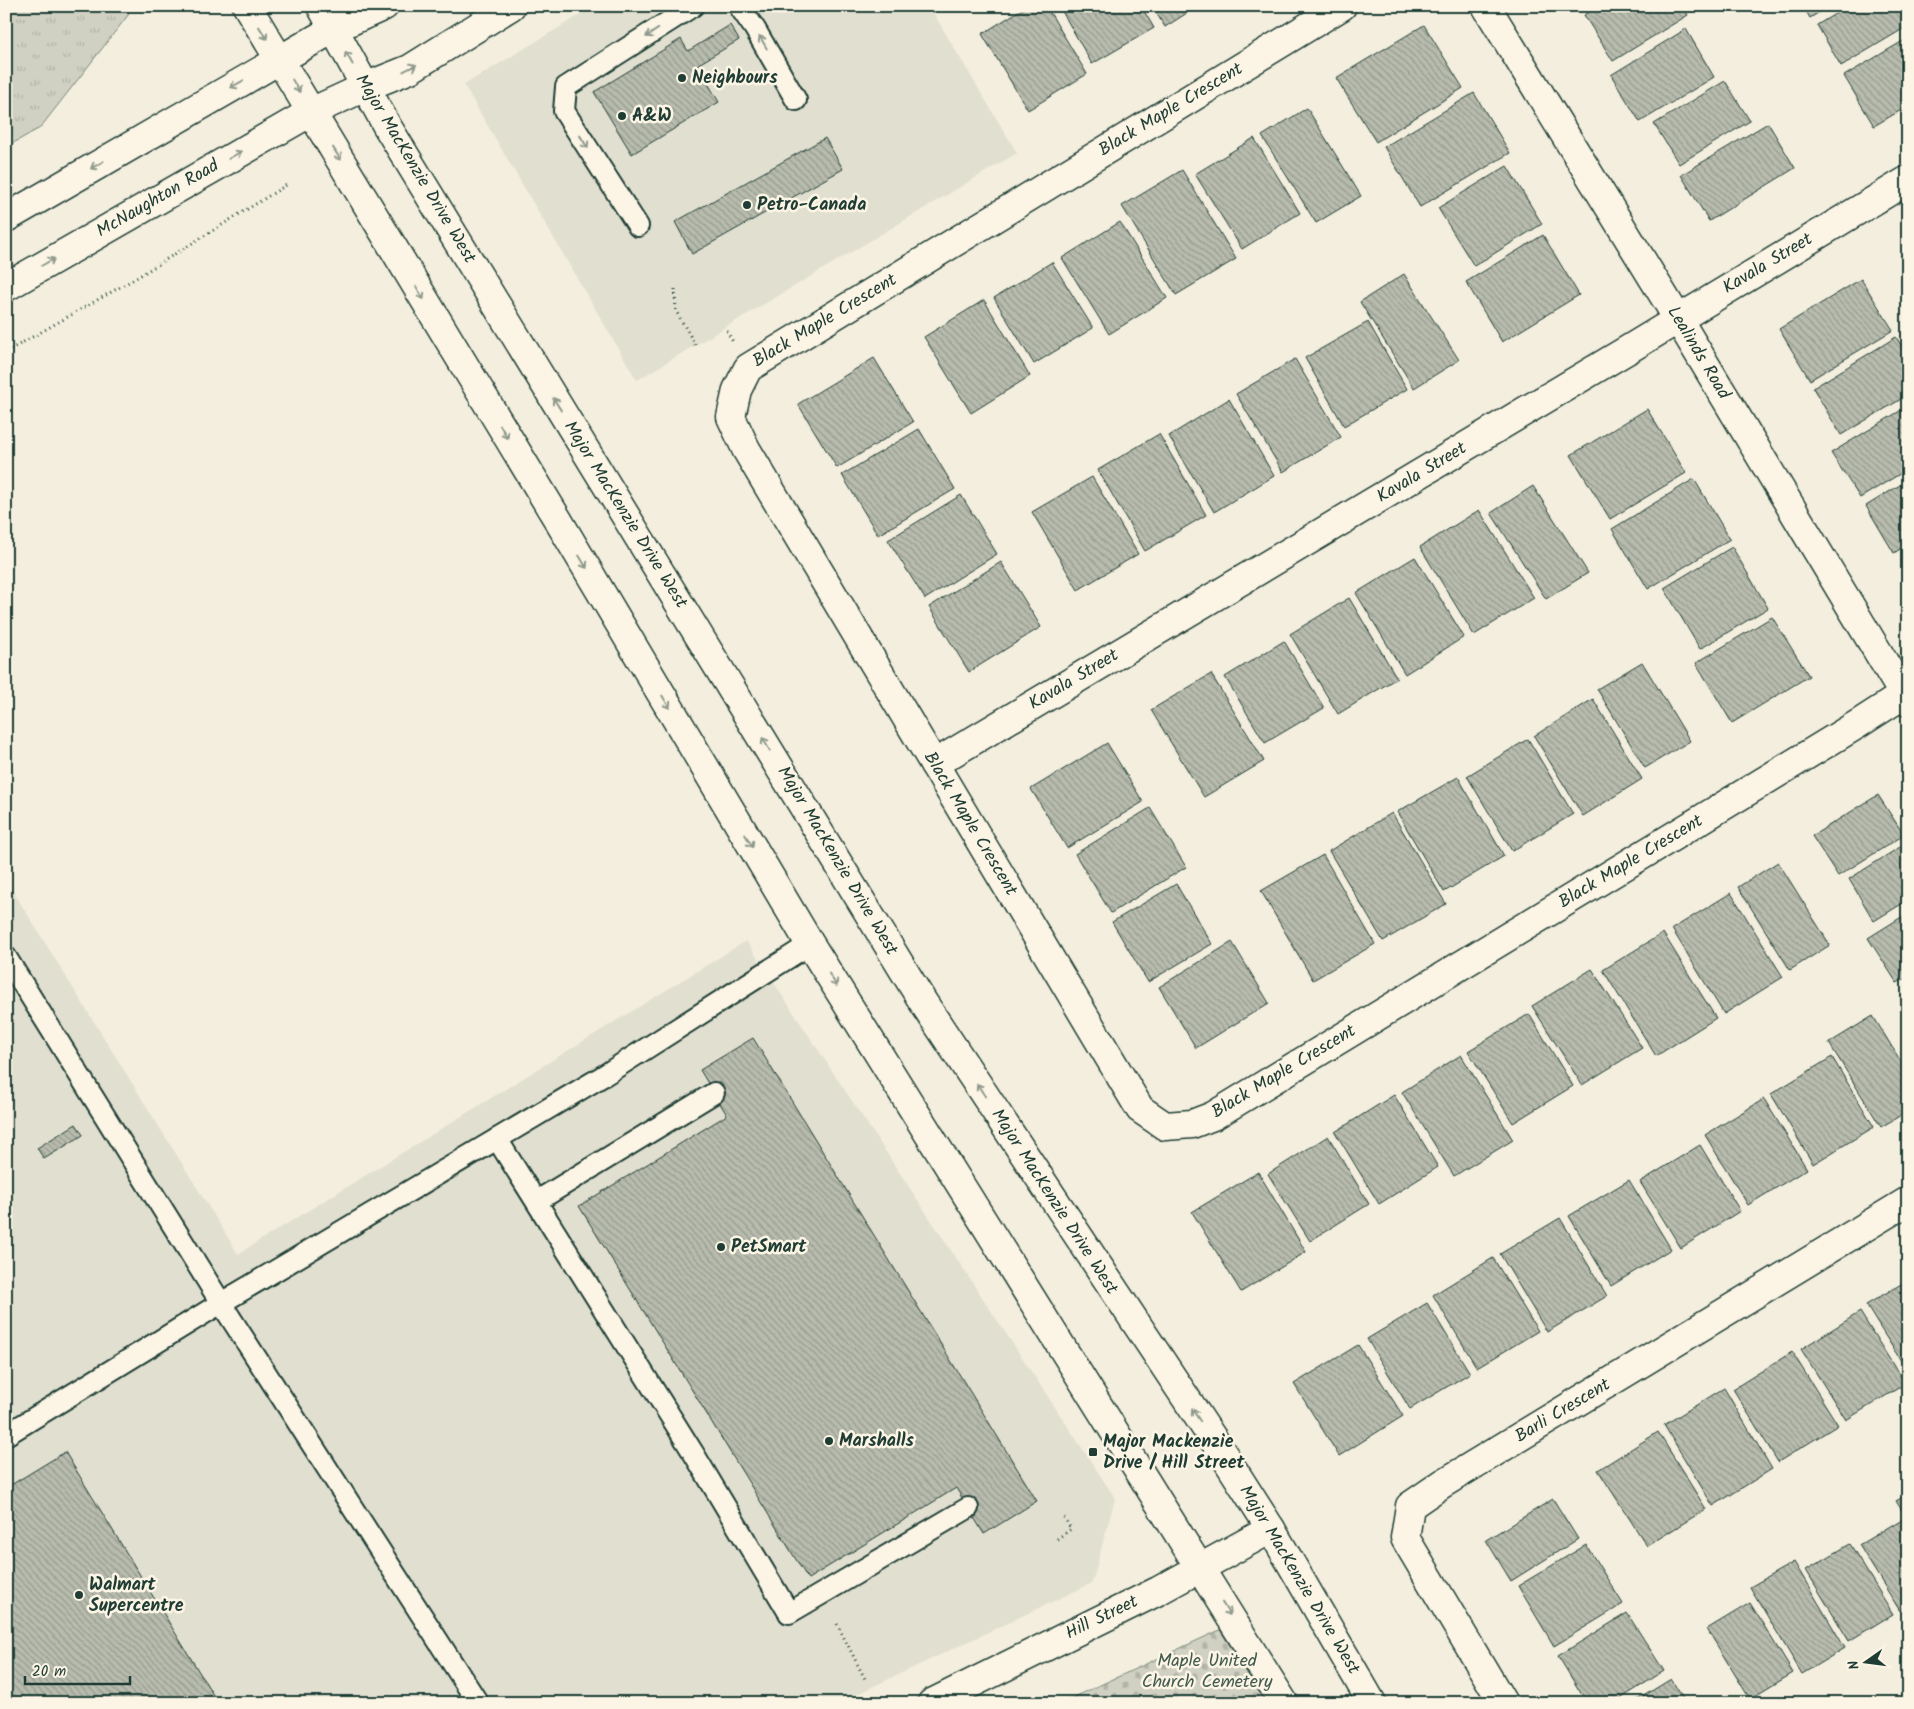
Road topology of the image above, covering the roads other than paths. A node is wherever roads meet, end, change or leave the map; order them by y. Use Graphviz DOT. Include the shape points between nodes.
graph roads {
  1 [pos="247,6"];
  2 [pos="384,6"];
  3 [pos="511,6"];
  4 [pos="693,6"];
  5 [pos="739,6"];
  6 [pos="1342,6"];
  7 [pos="1486,6"];
  8 [pos="327,17"];
  9 [pos="280,60"];
  10 [pos="365,86"];
  11 [pos="796,100"];
  12 [pos="311,112"];
  13 [pos="1908,180"];
  14 [pos="6,218"];
  15 [pos="638,226"];
  16 [pos="6,287"];
  17 [pos="1678,319"];
  18 [pos="1905,698"];
  19 [pos="934,764"];
  20 [pos="810,944"];
  21 [pos="6,957"];
  22 [pos="714,1093"];
  23 [pos="497,1139"];
  24 [pos="537,1201"];
  25 [pos="1908,1201"];
  26 [pos="221,1303"];
  27 [pos="6,1435"];
  28 [pos="968,1508"];
  29 [pos="1270,1529"];
  30 [pos="1200,1568"];
  31 [pos="478,1703"];
  32 [pos="932,1703"];
  33 [pos="1284,1703"];
  34 [pos="1372,1703"];
  35 [pos="1503,1703"];
  1 -- 9 [label="street, one-way"];
  2 -- 8 [label="street"];
  10 -- 3 [label="street, McNaughton Road, one-way" via="410,69"];
  4 -- 15 [label="lane, one-way" via="566,87 564,111"];
  11 -- 5 [label="lane, one-way"];
  6 -- 19 [label="street, Black Maple Crescent" via="748,368 737,390 731,417 746,449"];
  7 -- 17 [label="street, Lealinds Road"];
  8 -- 9 [label="street"];
  10 -- 8 [label="street, Major MacKenzie Drive West, one-way"];
  9 -- 12 [label="street, one-way"];
  9 -- 14 [label="street, one-way"];
  10 -- 12 [label="street, McNaughton Road"];
  29 -- 10 [label="street, Major MacKenzie Drive West, one-way" via="922,1002 526,356"];
  16 -- 12 [label="street, McNaughton Road, one-way"];
  12 -- 20 [label="street, one-way"];
  13 -- 17 [label="street, Kavala Street"];
  17 -- 18 [label="street, Lealinds Road"];
  17 -- 19 [label="street, Kavala Street"];
  18 -- 19 [label="street, Black Maple Crescent" via="1221,1111 1192,1124 1165,1126 1140,1109"];
  20 -- 23 [label="lane" via="603,1076"];
  20 -- 30 [label="street, one-way"];
  21 -- 26 [label="lane"];
  22 -- 24 [label="lane"];
  23 -- 24 [label="lane"];
  23 -- 26 [label="lane"];
  24 -- 28 [label="lane" via="789,1613"];
  25 -- 35 [label="street, Barli Crescent" via="1410,1506 1405,1538"];
  26 -- 27 [label="lane"];
  26 -- 31 [label="lane"];
  29 -- 30 [label="street, Hill Street"];
  29 -- 34 [label="street, Major MacKenzie Drive West"];
  30 -- 32 [label="street, Hill Street"];
  30 -- 33 [label="street, one-way"];
}
